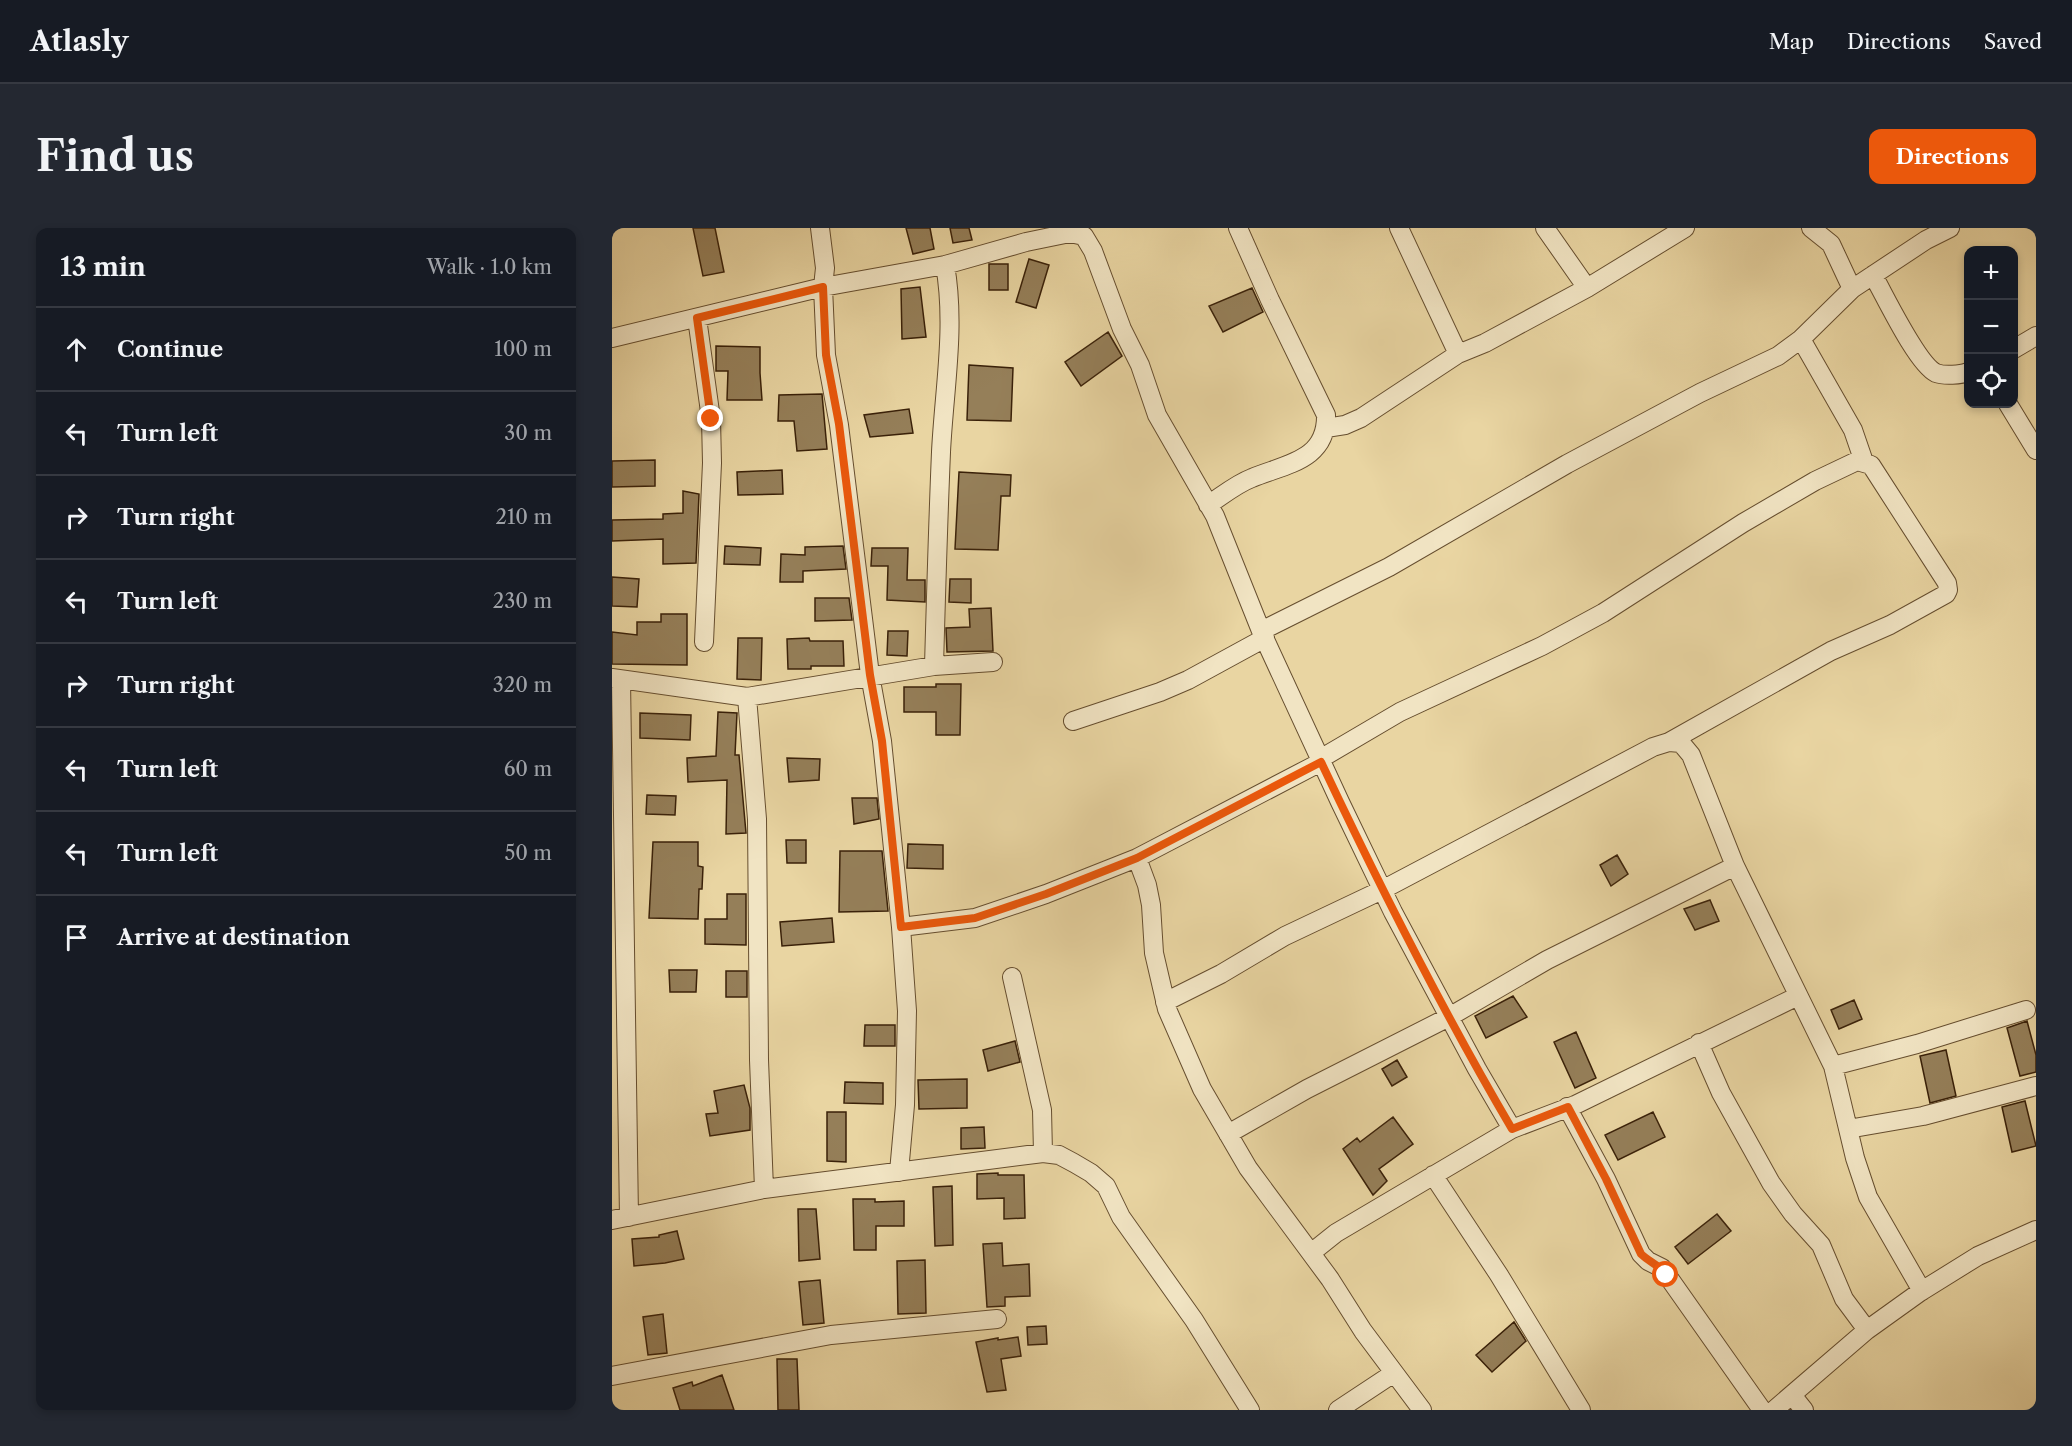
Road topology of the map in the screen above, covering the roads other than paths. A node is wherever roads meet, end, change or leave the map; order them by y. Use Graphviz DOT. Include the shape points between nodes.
graph roads {
  1 [pos="820,228"];
  2 [pos="1238,228"];
  3 [pos="1399,228"];
  4 [pos="1545,228"];
  5 [pos="1685,228"];
  6 [pos="1811,228"];
  7 [pos="1950,228"];
  8 [pos="945,265"];
  9 [pos="1873,275"];
  10 [pos="823,287"];
  11 [pos="1587,288"];
  12 [pos="1852,289"];
  13 [pos="697,318"];
  14 [pos="2036,336"];
  15 [pos="612,338"];
  16 [pos="1801,339"];
  17 [pos="2018,346"];
  18 [pos="1458,354"];
  19 [pos="1964,374"];
  20 [pos="2010,408"];
  21 [pos="1326,428"];
  22 [pos="2036,450"];
  23 [pos="1864,462"];
  24 [pos="1208,504"];
  25 [pos="1263,634"];
  26 [pos="704,642"];
  27 [pos="993,662"];
  28 [pos="934,666"];
  29 [pos="870,675"];
  30 [pos="616,679"];
  31 [pos="747,697"];
  32 [pos="1073,721"];
  33 [pos="1669,742"];
  34 [pos="1321,761"];
  35 [pos="1137,858"];
  36 [pos="1735,866"];
  37 [pos="1382,890"];
  38 [pos="901,927"];
  39 [pos="1012,977"];
  40 [pos="1798,996"];
  41 [pos="1165,1002"];
  42 [pos="2026,1010"];
  43 [pos="1449,1017"];
  44 [pos="1699,1043"];
  45 [pos="1833,1066"];
  46 [pos="619,1074"];
  47 [pos="2036,1086"];
  48 [pos="1568,1107"];
  49 [pos="1512,1129"];
  50 [pos="1848,1129"];
  51 [pos="1228,1134"];
  52 [pos="1043,1153"];
  53 [pos="900,1172"];
  54 [pos="1433,1175"];
  55 [pos="764,1189"];
  56 [pos="621,1218"];
  57 [pos="2036,1230"];
  58 [pos="1311,1253"];
  59 [pos="1922,1291"];
  60 [pos="997,1319"];
  61 [pos="1867,1330"];
  62 [pos="1394,1372"];
  63 [pos="612,1376"];
  64 [pos="1792,1395"];
  65 [pos="1250,1410"];
  66 [pos="1338,1410"];
  67 [pos="1422,1410"];
  68 [pos="1581,1410"];
  69 [pos="1762,1410"];
  70 [pos="1774,1410"];
  71 [pos="1804,1410"];
  1 -- 10 [label="street"];
  2 -- 21 [label="street" via="1326,415"];
  3 -- 18 [label="street"];
  4 -- 11 [label="street"];
  5 -- 11 [label="street"];
  6 -- 12 [label="street" via="1831,244"];
  7 -- 9 [label="street"];
  8 -- 10 [label="street"];
  8 -- 24 [label="street" via="1026,242 1070,233 1084,236 1140,365 1157,415"];
  8 -- 28 [label="street" via="950,316"];
  9 -- 12 [label="street"];
  9 -- 19 [label="street" via="1923,364 1938,374"];
  10 -- 13 [label="street"];
  10 -- 29 [label="street" via="826,355 839,424"];
  11 -- 18 [label="street"];
  12 -- 16 [label="street"];
  13 -- 15 [label="street"];
  13 -- 26 [label="street" via="712,452"];
  14 -- 17 [label="street"];
  16 -- 23 [label="street" via="1853,430"];
  16 -- 25 [label="street" via="1778,356 1567,464 1389,567"];
  18 -- 21 [label="street" via="1361,417"];
  20 -- 22 [label="street"];
  21 -- 24 [label="street" via="1311,453 1249,478"];
  23 -- 33 [label="street" via="1871,465 1947,584 1946,594 1831,651"];
  23 -- 34 [label="street" via="1857,461 1794,493 1603,614 1400,712"];
  24 -- 25 [label="street"];
  25 -- 32 [label="street" via="1188,680"];
  25 -- 34 [label="street"];
  27 -- 28 [label="street"];
  28 -- 29 [label="street"];
  29 -- 31 [label="street"];
  29 -- 38 [label="street" via="882,741"];
  30 -- 31 [label="street"];
  30 -- 46 [label="street"];
  31 -- 55 [label="street" via="757,819"];
  33 -- 36 [label="street" via="1681,743 1691,755"];
  33 -- 37 [label="street"];
  34 -- 35 [label="street"];
  34 -- 37 [label="street"];
  35 -- 38 [label="street" via="975,918"];
  35 -- 41 [label="street" via="1151,905 1154,953"];
  36 -- 40 [label="street"];
  36 -- 43 [label="street" via="1547,960"];
  37 -- 41 [label="street" via="1285,936"];
  37 -- 43 [label="street"];
  38 -- 53 [label="street" via="907,1011"];
  39 -- 52 [label="street" via="1042,1110"];
  40 -- 44 [label="street"];
  40 -- 45 [label="street"];
  41 -- 51 [label="street" via="1202,1089"];
  42 -- 45 [label="street"];
  43 -- 49 [label="street"];
  43 -- 51 [label="street"];
  44 -- 48 [label="street"];
  44 -- 61 [label="street" via="1721,1093 1771,1183 1821,1245 1844,1299"];
  45 -- 50 [label="street"];
  46 -- 56 [label="street"];
  47 -- 50 [label="street" via="1923,1116"];
  48 -- 49 [label="street"];
  48 -- 69 [label="street" via="1641,1254 1662,1268"];
  49 -- 54 [label="street"];
  50 -- 59 [label="street" via="1868,1197"];
  51 -- 58 [label="street" via="1248,1168"];
  52 -- 53 [label="street"];
  52 -- 65 [label="street" via="1059,1155 1106,1186 1121,1217 1194,1320"];
  53 -- 55 [label="street"];
  54 -- 58 [label="street" via="1336,1233"];
  54 -- 68 [label="street"];
  55 -- 56 [label="street"];
  57 -- 59 [label="street" via="1978,1256"];
  58 -- 62 [label="street"];
  59 -- 61 [label="street"];
  60 -- 63 [label="street" via="831,1335"];
  61 -- 64 [label="street"];
  62 -- 66 [label="street"];
  62 -- 67 [label="street"];
  64 -- 70 [label="street"];
  64 -- 71 [label="street"];
}
